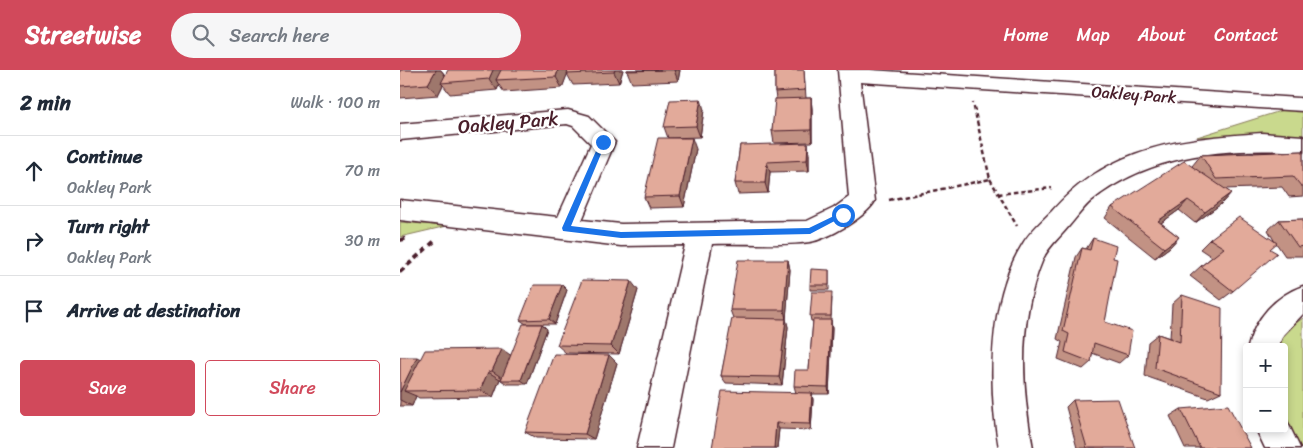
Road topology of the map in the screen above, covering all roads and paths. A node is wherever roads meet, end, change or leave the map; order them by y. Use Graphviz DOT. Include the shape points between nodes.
graph roads {
  1 [pos="848,73"];
  2 [pos="969,83"];
  3 [pos="1299,104"];
  4 [pos="400,132"];
  5 [pos="1303,144"];
  6 [pos="990,179"];
  7 [pos="998,194"];
  8 [pos="1080,195"];
  9 [pos="862,201"];
  10 [pos="400,210"];
  11 [pos="566,228"];
  12 [pos="701,234"];
  13 [pos="440,237"];
  14 [pos="1032,251"];
  15 [pos="400,272"];
  16 [pos="1303,299"];
  17 [pos="1264,343"];
  18 [pos="1275,433"];
  19 [pos="654,448"];
  20 [pos="1016,448"];
  21 [pos="1282,448"];
  1 -- 2 [label="street, Oakley Park"];
  1 -- 9 [label="street, Oakley Park"];
  2 -- 3 [label="street, Oakley Park"];
  2 -- 6 [label="path"];
  4 -- 11 [label="street, Oakley Park" via="568,117 581,122 603,142"];
  5 -- 8 [label="street" via="1262,141 1178,151 1143,160"];
  6 -- 7 [label="path"];
  6 -- 9 [label="path" via="887,201"];
  7 -- 8 [label="path" via="1056,187"];
  7 -- 14 [label="path"];
  8 -- 14 [label="street"];
  9 -- 12 [label="street" via="843,215 810,231"];
  10 -- 11 [label="street"];
  11 -- 12 [label="street" via="621,235"];
  12 -- 19 [label="street"];
  13 -- 15 [label="path"];
  14 -- 20 [label="street" via="1013,303 1009,352 1010,416"];
  16 -- 17 [label="street" via="1295,302 1280,317"];
  18 -- 21 [label="street"];
}
